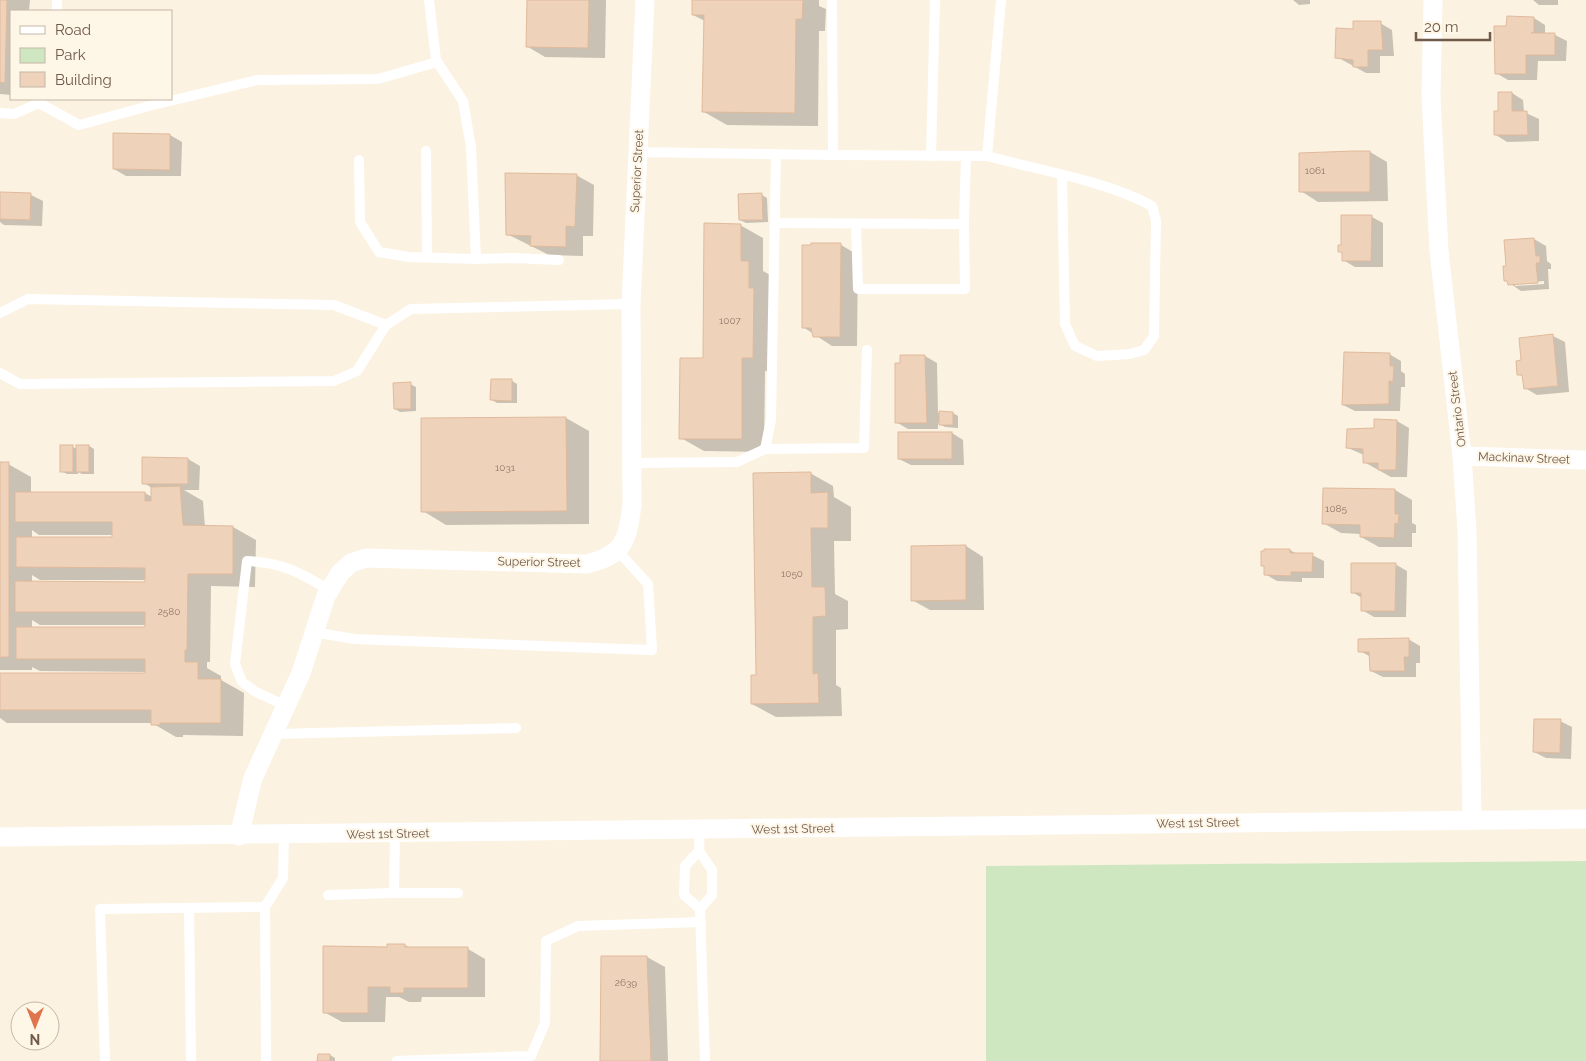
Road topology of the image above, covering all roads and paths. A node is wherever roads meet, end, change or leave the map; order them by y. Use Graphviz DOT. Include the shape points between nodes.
graph roads {
  1 [pos="429,0"];
  2 [pos="645,0"];
  3 [pos="832,0"];
  4 [pos="934,0"];
  5 [pos="1000,0"];
  6 [pos="1433,0"];
  7 [pos="437,62"];
  8 [pos="41,101"];
  9 [pos="0,113"];
  10 [pos="426,151"];
  11 [pos="637,152"];
  12 [pos="776,154"];
  13 [pos="833,155"];
  14 [pos="931,156"];
  15 [pos="966,156"];
  16 [pos="987,156"];
  17 [pos="358,160"];
  18 [pos="1062,176"];
  19 [pos="776,223"];
  20 [pos="856,224"];
  21 [pos="964,224"];
  22 [pos="427,257"];
  23 [pos="476,259"];
  24 [pos="560,260"];
  25 [pos="631,304"];
  26 [pos="0,313"];
  27 [pos="386,325"];
  28 [pos="867,350"];
  29 [pos="0,373"];
  30 [pos="765,449"];
  31 [pos="1462,456"];
  32 [pos="1586,460"];
  33 [pos="632,463"];
  34 [pos="618,550"];
  35 [pos="329,590"];
  36 [pos="314,632"];
  37 [pos="286,706"];
  38 [pos="516,728"];
  39 [pos="273,734"];
  40 [pos="1472,819"];
  41 [pos="1586,819"];
  42 [pos="700,830"];
  43 [pos="395,834"];
  44 [pos="239,836"];
  45 [pos="284,836"];
  46 [pos="0,837"];
  47 [pos="699,851"];
  48 [pos="394,893"];
  49 [pos="458,893"];
  50 [pos="328,894"];
  51 [pos="265,907"];
  52 [pos="189,908"];
  53 [pos="700,909"];
  54 [pos="701,922"];
  55 [pos="532,1059"];
  56 [pos="105,1061"];
  57 [pos="191,1061"];
  58 [pos="266,1061"];
  59 [pos="397,1061"];
  60 [pos="705,1061"];
  1 -- 7 [label="lane"];
  2 -- 11 [label="street, Superior Street"];
  3 -- 13 [label="lane"];
  4 -- 14 [label="lane"];
  5 -- 16 [label="lane"];
  6 -- 31 [label="street, Ontario Street" via="1431,96 1439,251"];
  7 -- 8 [label="lane" via="378,79 258,80 79,125"];
  7 -- 23 [label="lane" via="463,101 471,146"];
  8 -- 9 [label="lane" via="14,114"];
  10 -- 22 [label="lane"];
  11 -- 12 [label="lane"];
  11 -- 25 [label="street, Superior Street"];
  12 -- 13 [label="lane"];
  12 -- 19 [label="lane"];
  13 -- 14 [label="lane"];
  14 -- 15 [label="lane"];
  15 -- 16 [label="lane"];
  15 -- 21 [label="lane"];
  16 -- 18 [label="lane"];
  17 -- 22 [label="lane" via="360,222 379,252"];
  18 -- 18 [label="lane" via="1132,195 1152,206 1156,221 1154,336 1144,350 1097,356 1075,346 1065,324"];
  19 -- 20 [label="lane"];
  19 -- 30 [label="lane" via="772,420"];
  20 -- 21 [label="lane"];
  20 -- 21 [label="lane" via="858,289 965,289"];
  22 -- 23 [label="lane"];
  23 -- 24 [label="lane"];
  25 -- 27 [label="lane" via="411,308"];
  25 -- 33 [label="street, Superior Street"];
  26 -- 27 [label="lane" via="28,300 334,305"];
  27 -- 29 [label="lane" via="357,371 334,381 20,384"];
  28 -- 30 [label="lane" via="864,448"];
  30 -- 33 [label="lane" via="737,462"];
  31 -- 32 [label="street, Mackinaw Street"];
  31 -- 40 [label="street, Ontario Street"];
  33 -- 34 [label="street, Superior Street" via="628,536"];
  34 -- 35 [label="street, Superior Street" via="604,560 587,564 366,558 351,563"];
  34 -- 36 [label="lane" via="648,584 652,650 354,639"];
  35 -- 36 [label="street, Superior Street"];
  35 -- 37 [label="lane" via="293,568 247,561 236,664 242,682"];
  36 -- 37 [label="street, Superior Street"];
  37 -- 39 [label="street, Superior Street"];
  38 -- 39 [label="lane"];
  39 -- 44 [label="street, Superior Street" via="253,778"];
  40 -- 41 [label="street, West 1st Street"];
  40 -- 42 [label="street, West 1st Street"];
  42 -- 43 [label="street, West 1st Street"];
  42 -- 47 [label="lane"];
  43 -- 45 [label="street, West 1st Street"];
  43 -- 48 [label="lane"];
  44 -- 45 [label="street, West 1st Street"];
  44 -- 46 [label="street, West 1st Street"];
  45 -- 51 [label="lane" via="283,878"];
  47 -- 53 [label="lane" via="712,870 712,894"];
  47 -- 53 [label="lane" via="685,866 684,894"];
  48 -- 49 [label="lane"];
  48 -- 50 [label="lane"];
  51 -- 52 [label="lane"];
  51 -- 58 [label="lane"];
  52 -- 56 [label="lane" via="100,909"];
  52 -- 57 [label="lane"];
  53 -- 54 [label="lane"];
  54 -- 55 [label="lane" via="578,926 546,941 545,1023"];
  54 -- 60 [label="lane"];
  55 -- 59 [label="lane"];
}
